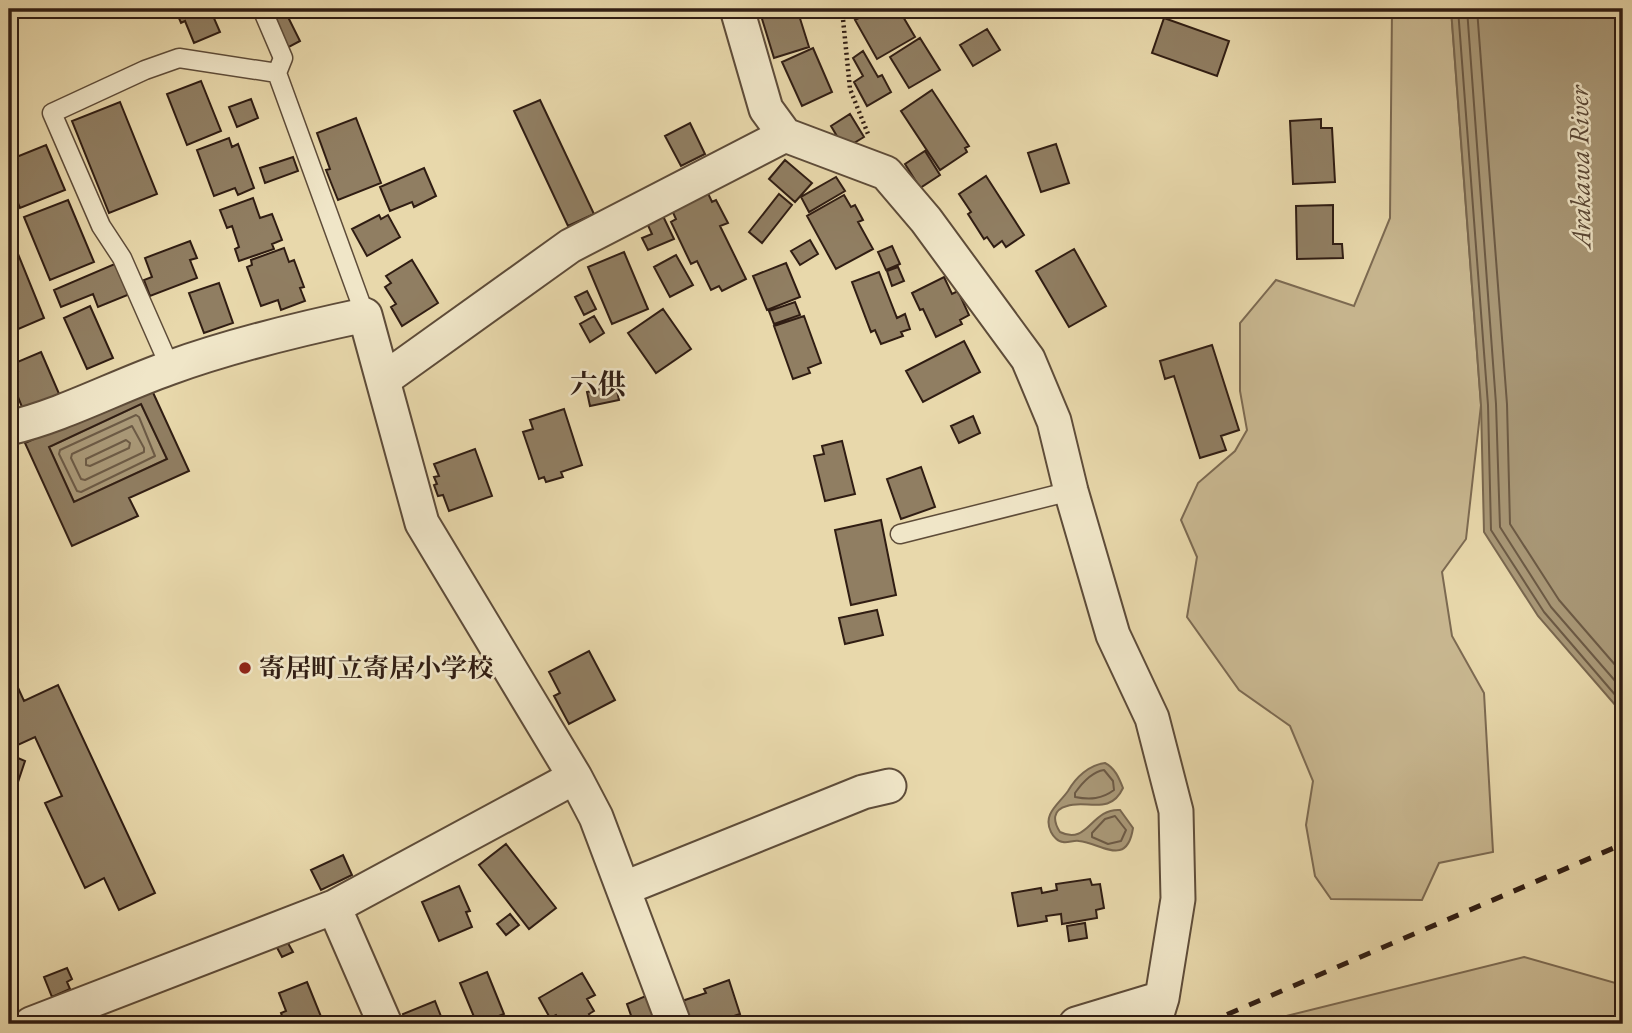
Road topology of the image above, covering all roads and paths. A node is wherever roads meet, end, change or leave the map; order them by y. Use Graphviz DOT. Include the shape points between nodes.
graph roads {
  1 [pos="262,9"];
  2 [pos="737,9"];
  3 [pos="842,9"];
  4 [pos="277,73"];
  5 [pos="785,135"];
  6 [pos="886,173"];
  7 [pos="365,315"];
  8 [pos="170,367"];
  9 [pos="383,380"];
  10 [pos="9,428"];
  11 [pos="1071,491"];
  12 [pos="900,534"];
  13 [pos="575,778"];
  14 [pos="888,786"];
  15 [pos="625,888"];
  16 [pos="334,908"];
  17 [pos="1158,1011"];
  18 [pos="31,1024"];
  19 [pos="385,1024"];
  20 [pos="674,1024"];
  21 [pos="1076,1024"];
  1 -- 4 [label="lane" via="283,58"];
  2 -- 5 [label="street" via="766,109"];
  3 -- 6 [label="path" via="850,89"];
  4 -- 7 [label="lane"];
  4 -- 8 [label="lane" via="179,58 52,113"];
  5 -- 6 [label="street"];
  5 -- 9 [label="street" via="570,246"];
  6 -- 11 [label="street" via="1028,359 1054,421"];
  7 -- 8 [label="street"];
  7 -- 9 [label="street"];
  8 -- 10 [label="street" via="36,422"];
  9 -- 13 [label="street" via="422,523"];
  11 -- 12 [label="lane"];
  11 -- 17 [label="street" via="1114,635 1152,718 1176,811 1178,899"];
  13 -- 15 [label="street"];
  13 -- 16 [label="street"];
  14 -- 15 [label="street"];
  15 -- 20 [label="street"];
  16 -- 18 [label="street"];
  16 -- 19 [label="street"];
  17 -- 21 [label="street"];
}
